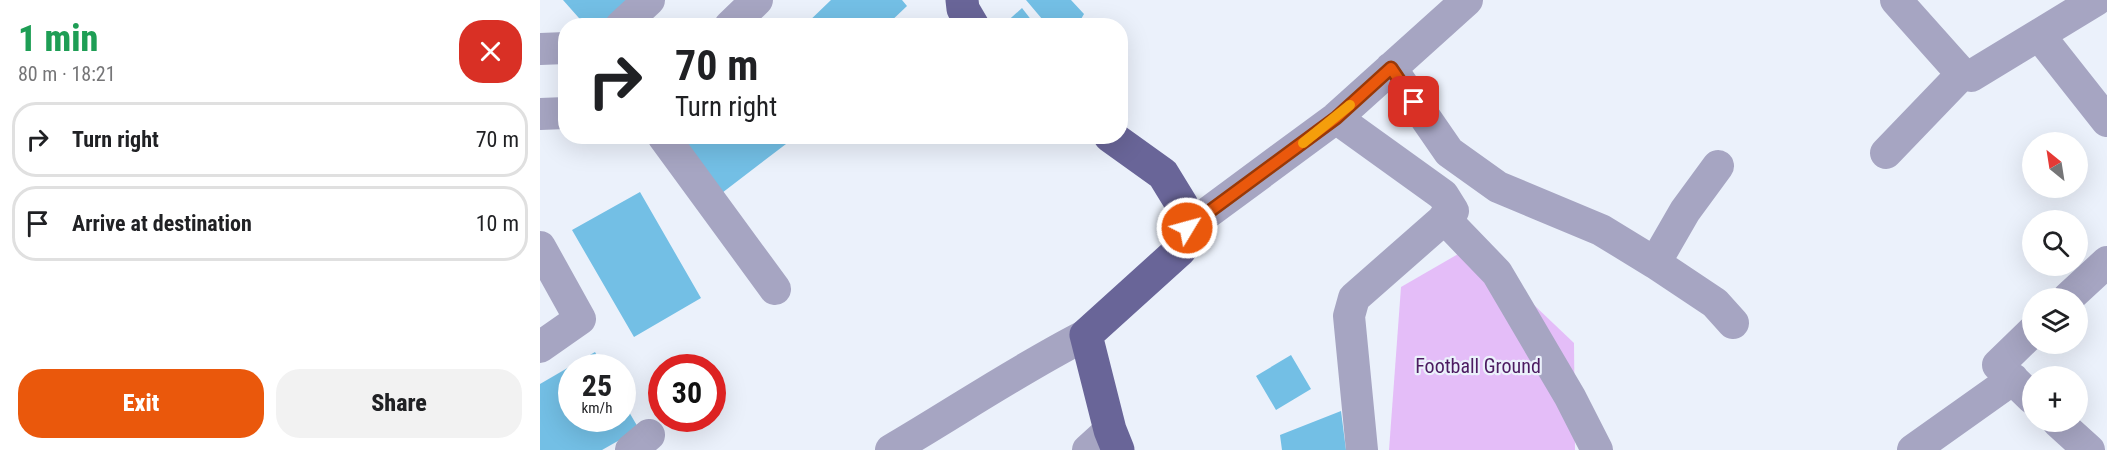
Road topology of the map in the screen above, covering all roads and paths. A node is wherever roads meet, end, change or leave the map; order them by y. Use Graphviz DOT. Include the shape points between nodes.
graph roads {
  1 [pos="758,0"];
  2 [pos="962,0"];
  3 [pos="1467,0"];
  4 [pos="1896,0"];
  5 [pos="2096,0"];
  6 [pos="739,18"];
  7 [pos="968,18"];
  8 [pos="2038,35"];
  9 [pos="558,48"];
  10 [pos="540,49"];
  11 [pos="1391,68"];
  12 [pos="1962,74"];
  13 [pos="558,113"];
  14 [pos="540,114"];
  15 [pos="1336,118"];
  16 [pos="2107,121"];
  17 [pos="669,144"];
  18 [pos="1121,144"];
  19 [pos="1886,153"];
  20 [pos="1718,166"];
  21 [pos="1444,219"];
  22 [pos="1187,228"];
  23 [pos="540,247"];
  24 [pos="2107,262"];
  25 [pos="1655,263"];
  26 [pos="2079,288"];
  27 [pos="775,289"];
  28 [pos="1734,323"];
  29 [pos="1086,334"];
  30 [pos="2022,342"];
  31 [pos="540,347"];
  32 [pos="2022,387"];
  33 [pos="2022,389"];
  34 [pos="2069,432"];
  35 [pos="1105,443"];
  36 [pos="891,450"];
  37 [pos="1362,450"];
  38 [pos="1598,450"];
  39 [pos="1913,450"];
  40 [pos="2089,450"];
  1 -- 6 [label="street"];
  2 -- 7 [label="main road"];
  3 -- 11 [label="street"];
  4 -- 12 [label="street"];
  5 -- 8 [label="street"];
  8 -- 12 [label="street" via="1971,76"];
  8 -- 16 [label="street"];
  9 -- 10 [label="street"];
  11 -- 15 [label="street"];
  11 -- 25 [label="street" via="1449,152 1498,187 1600,231"];
  12 -- 19 [label="street"];
  13 -- 14 [label="street"];
  15 -- 21 [label="street" via="1443,195 1453,211"];
  15 -- 22 [label="street"];
  17 -- 27 [label="street"];
  18 -- 22 [label="main road" via="1163,174 1182,205"];
  20 -- 25 [label="street" via="1684,211"];
  21 -- 37 [label="street" via="1354,298 1348,316"];
  21 -- 38 [label="street" via="1497,273"];
  22 -- 29 [label="main road" via="1180,250"];
  23 -- 31 [label="street" via="580,319"];
  24 -- 26 [label="street"];
  25 -- 28 [label="street" via="1714,303"];
  29 -- 35 [label="main road"];
  29 -- 36 [label="street"];
  30 -- 32 [label="street" via="1998,365"];
  33 -- 39 [label="street"];
  34 -- 40 [label="street"];
}
